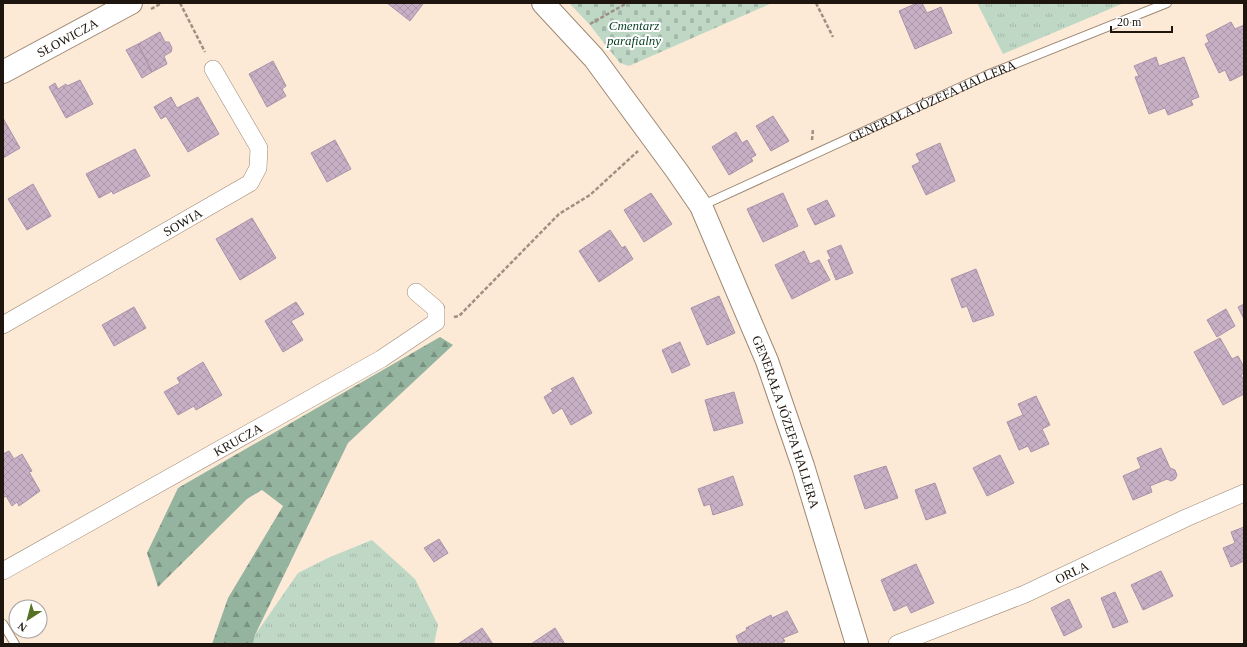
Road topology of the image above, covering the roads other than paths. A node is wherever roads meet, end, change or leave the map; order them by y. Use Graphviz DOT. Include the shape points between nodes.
graph roads {
  1 [pos="131,3"];
  2 [pos="543,3"];
  3 [pos="1167,3"];
  4 [pos="214,69"];
  5 [pos="3,72"];
  6 [pos="701,206"];
  7 [pos="416,292"];
  8 [pos="3,325"];
  9 [pos="1244,493"];
  10 [pos="3,571"];
  11 [pos="3,624"];
  12 [pos="15,644"];
  13 [pos="857,644"];
  14 [pos="897,644"];
  1 -- 5 [label="street, SŁOWICZA"];
  2 -- 6 [label="street, GENERAŁA JÓZEFA HALLERA" via="594,58"];
  3 -- 6 [label="lane, GENERAŁA JÓZEFA HALLERA" via="987,76"];
  4 -- 8 [label="street, SOWIA" via="259,148 258,168 250,183"];
  6 -- 13 [label="street, GENERAŁA JÓZEFA HALLERA" via="767,361 803,466"];
  7 -- 10 [label="street, KRUCZA" via="436,309 436,322 394,351"];
  9 -- 14 [label="street, ORLA" via="1025,594"];
  11 -- 12 [label="lane"];
}
